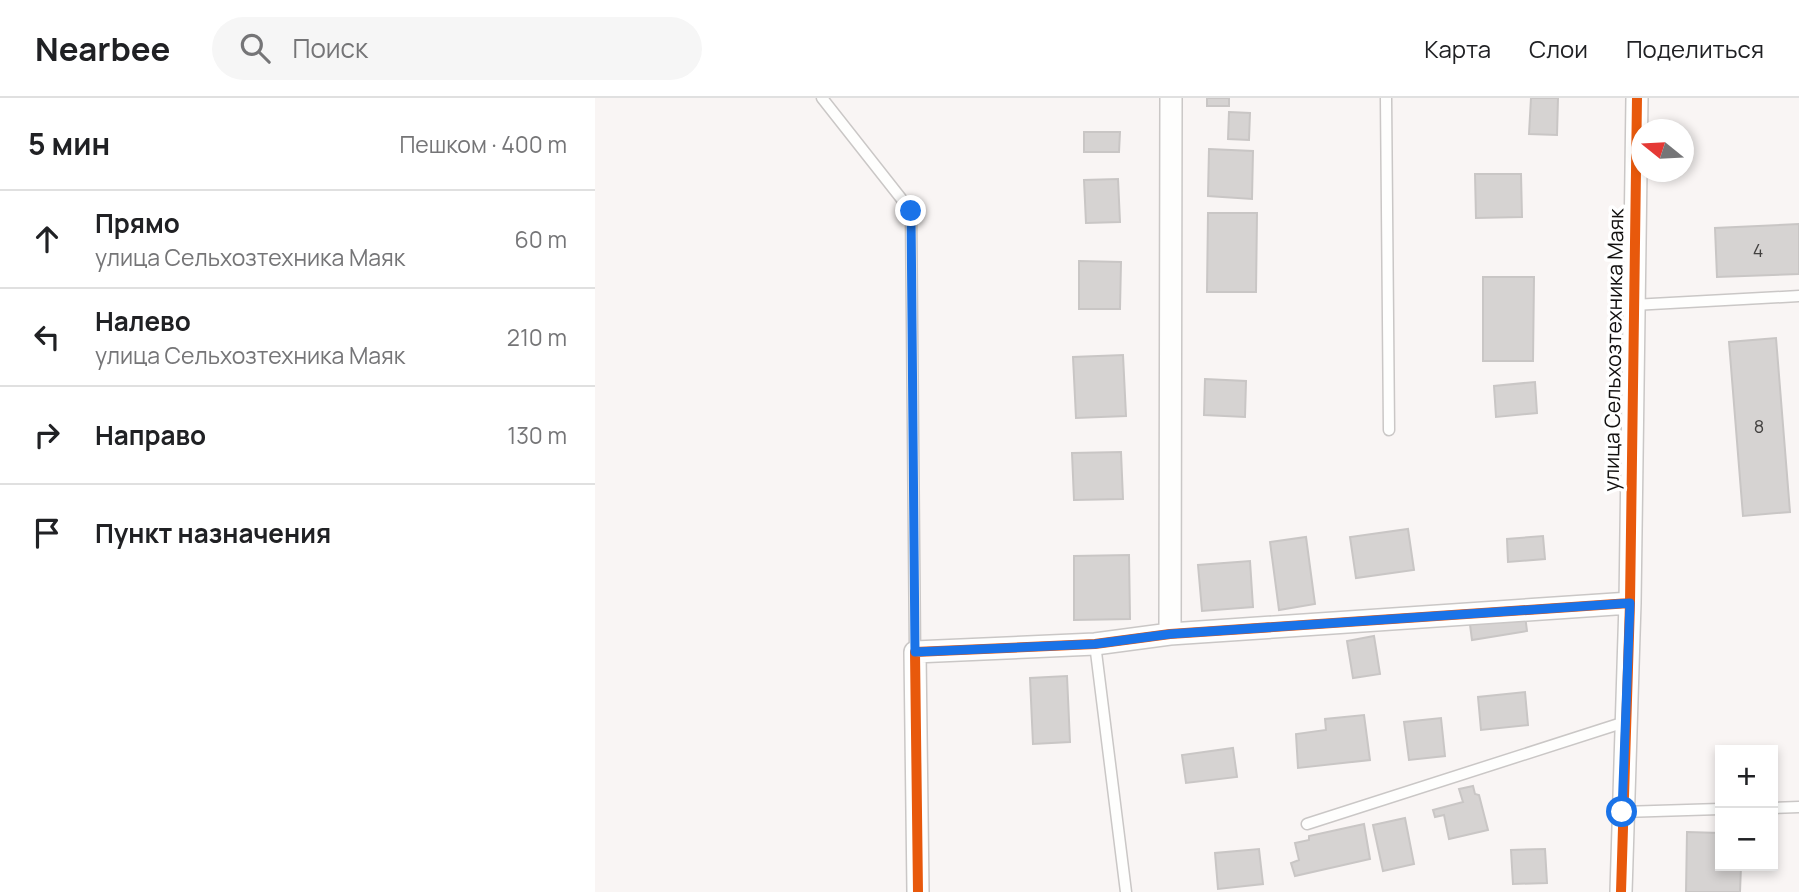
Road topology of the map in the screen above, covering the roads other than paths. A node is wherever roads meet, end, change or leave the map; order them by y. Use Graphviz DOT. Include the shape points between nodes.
graph roads {
  1 [pos="822,98"];
  2 [pos="1171,98"];
  3 [pos="1386,98"];
  4 [pos="1637,98"];
  5 [pos="1799,296"];
  6 [pos="1633,305"];
  7 [pos="1389,430"];
  8 [pos="1630,603"];
  9 [pos="1170,634"];
  10 [pos="1095,644"];
  11 [pos="915,652"];
  12 [pos="1625,722"];
  13 [pos="1799,807"];
  14 [pos="1778,808"];
  15 [pos="1715,809"];
  16 [pos="1622,812"];
  17 [pos="1307,824"];
  18 [pos="918,892"];
  19 [pos="1126,892"];
  20 [pos="1621,892"];
  1 -- 11 [label="lane" via="911,211"];
  2 -- 9 [label="street"];
  3 -- 7 [label="lane"];
  4 -- 6 [label="street, улица Сельхозтехника Маяк"];
  5 -- 6 [label="lane"];
  6 -- 8 [label="street, улица Сельхозтехника Маяк"];
  8 -- 9 [label="street"];
  8 -- 12 [label="street, улица Сельхозтехника Маяк"];
  9 -- 10 [label="street"];
  10 -- 11 [label="street"];
  10 -- 19 [label="lane"];
  11 -- 18 [label="street"];
  12 -- 16 [label="street, улица Сельхозтехника Маяк"];
  12 -- 17 [label="lane"];
  13 -- 14 [label="lane"];
  15 -- 16 [label="lane"];
  16 -- 20 [label="street, улица Сельхозтехника Маяк"];
}
